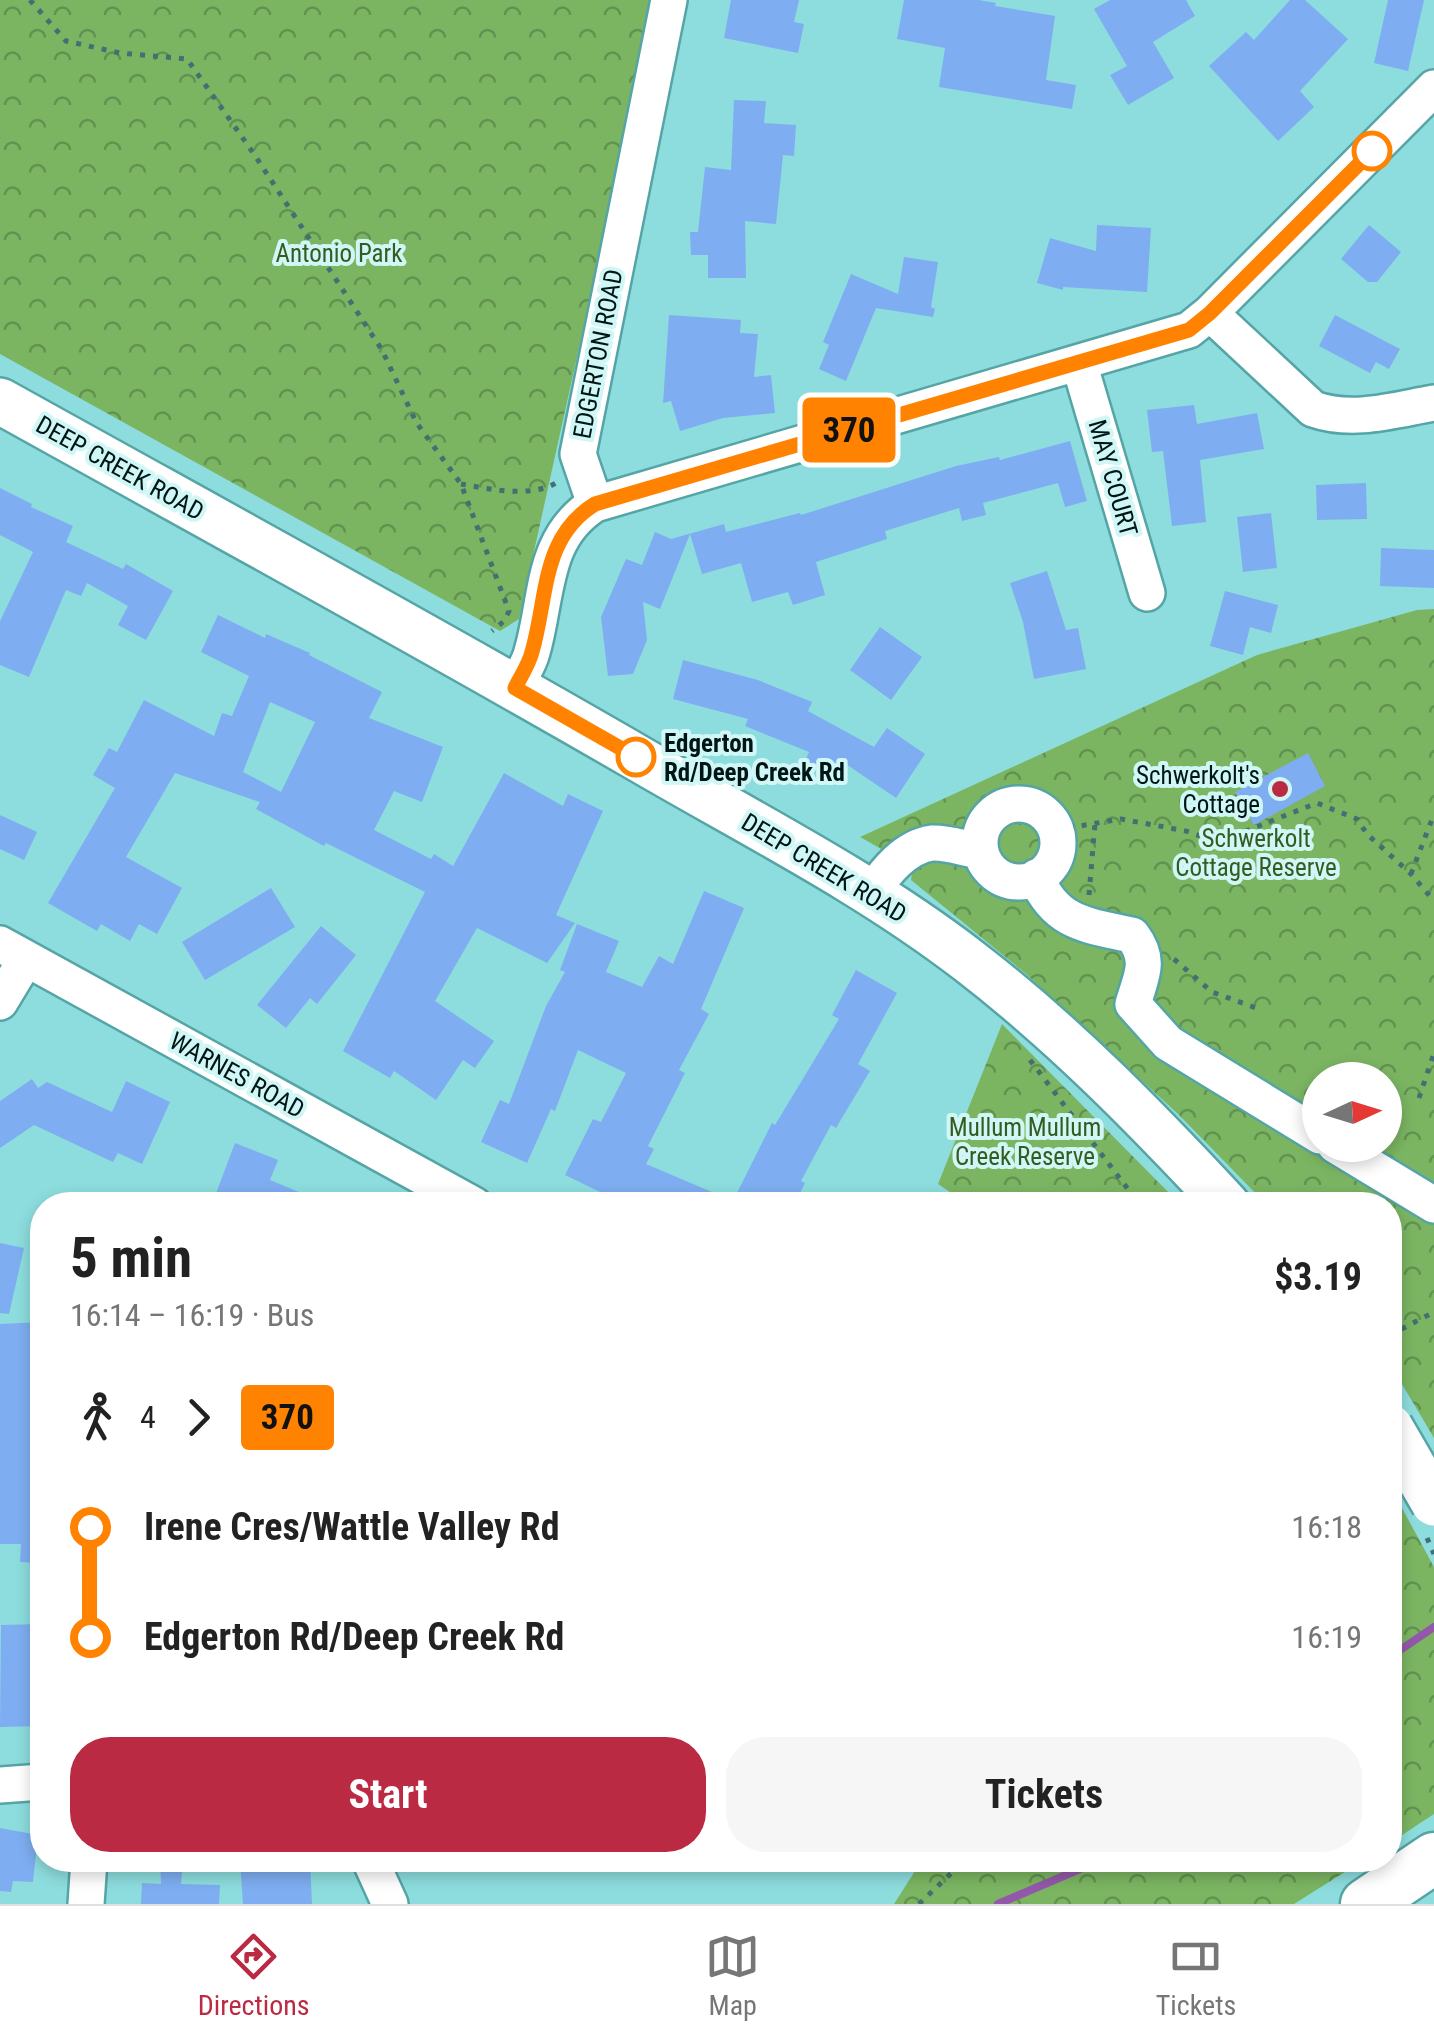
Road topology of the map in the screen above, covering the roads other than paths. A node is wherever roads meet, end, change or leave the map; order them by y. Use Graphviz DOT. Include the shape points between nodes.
graph roads {
  1 [pos="669,0"];
  2 [pos="1434,88"];
  3 [pos="1210,313"];
  4 [pos="1079,363"];
  5 [pos="0,401"];
  6 [pos="1434,404"];
  7 [pos="590,494"];
  8 [pos="1147,593"];
  9 [pos="515,688"];
  10 [pos="984,835"];
  11 [pos="1036,878"];
  12 [pos="871,893"];
  13 [pos="13,951"];
  14 [pos="0,1002"];
  15 [pos="1302,1125"];
  16 [pos="1363,1162"];
  17 [pos="450,1192"];
  18 [pos="1216,1192"];
  19 [pos="1434,1205"];
  20 [pos="1402,1448"];
  21 [pos="1434,1503"];
  22 [pos="30,1783"];
  23 [pos="0,1785"];
  24 [pos="1434,1858"];
  25 [pos="88,1872"];
  26 [pos="375,1872"];
  27 [pos="86,1904"];
  28 [pos="390,1904"];
  29 [pos="1366,1904"];
  1 -- 7 [label="street, EDGERTON ROAD" via="578,454"];
  2 -- 3 [label="street"];
  3 -- 4 [label="street" via="1189,330"];
  3 -- 6 [label="street" via="1313,410 1364,416"];
  4 -- 7 [label="street"];
  4 -- 8 [label="street, MAY COURT"];
  5 -- 9 [label="main road, DEEP CREEK ROAD"];
  7 -- 9 [label="street" via="553,555 532,656"];
  9 -- 12 [label="main road, DEEP CREEK ROAD"];
  10 -- 11 [label="street" via="986,864 1017,882"];
  10 -- 11 [label="street" via="1004,806 1025,804 1044,813 1058,842 1054,860"];
  10 -- 12 [label="street" via="972,819 944,826 933,843 886,870"];
  11 -- 15 [label="street" via="1056,910 1132,935 1143,950 1133,1004 1168,1043"];
  12 -- 18 [label="main road, DEEP CREEK ROAD" via="1033,1012 1128,1098"];
  13 -- 14 [label="street"];
  13 -- 17 [label="street, WARNES ROAD"];
  16 -- 19 [label="street"];
  20 -- 21 [label="main road, bridge"];
  22 -- 23 [label="street"];
  24 -- 29 [label="highway"];
  25 -- 27 [label="street"];
  26 -- 28 [label="street"];
}
